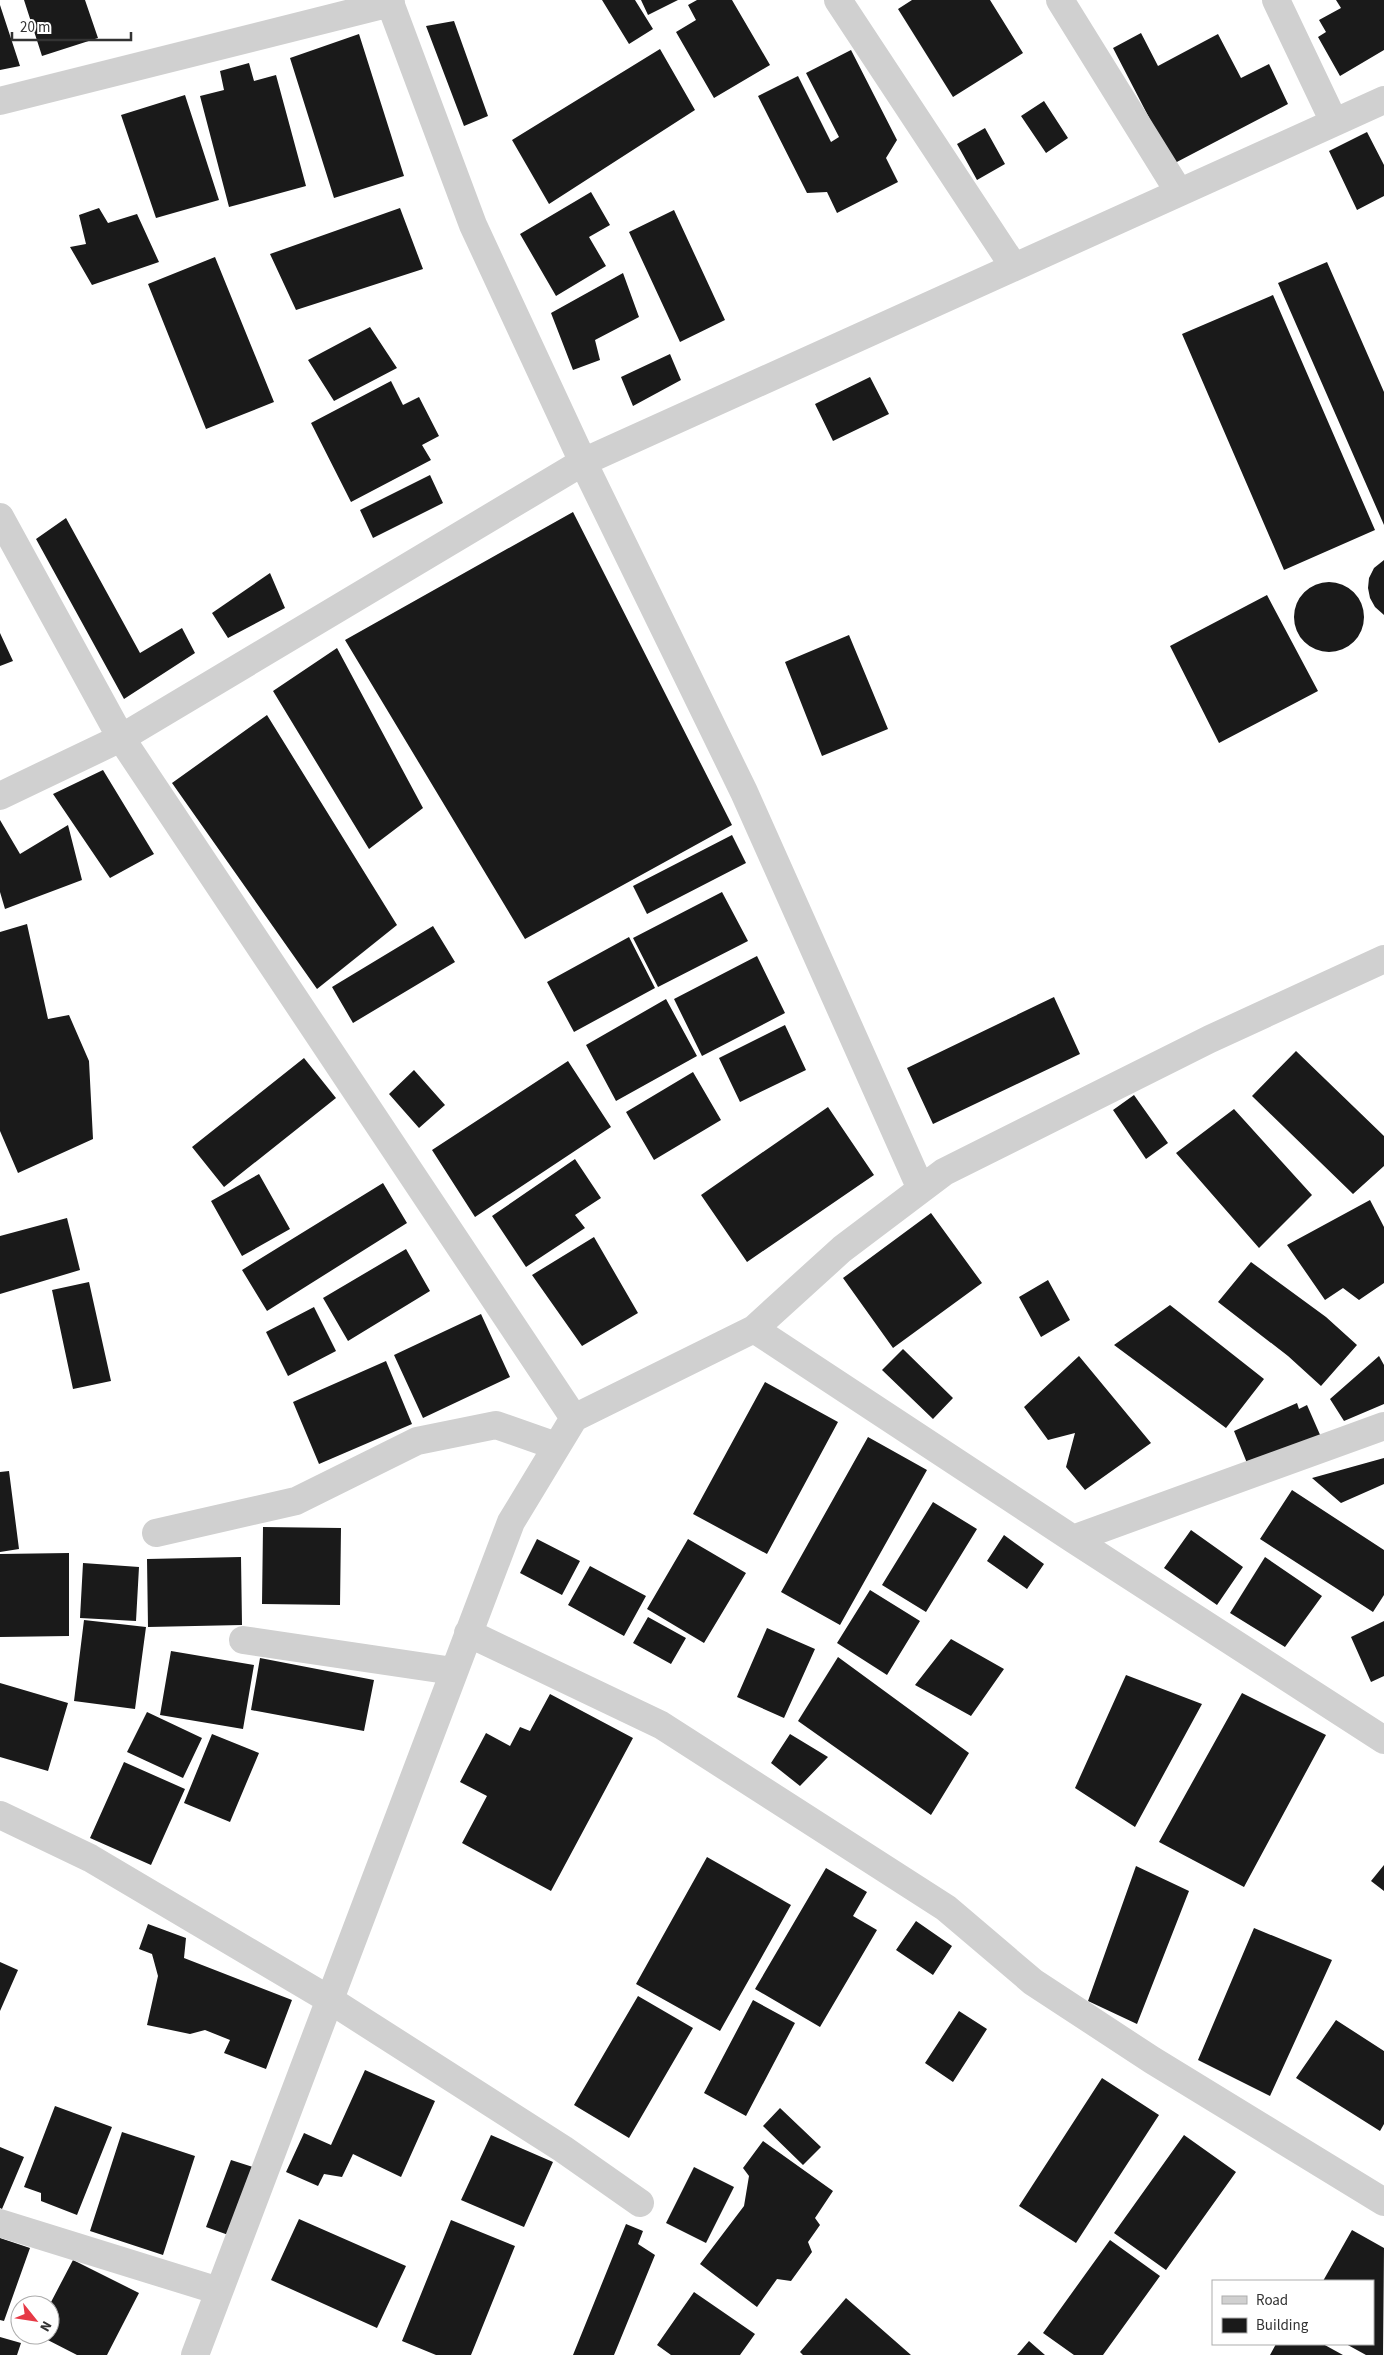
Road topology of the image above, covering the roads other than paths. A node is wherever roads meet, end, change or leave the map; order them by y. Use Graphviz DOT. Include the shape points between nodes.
graph roads {
  1 [pos="838,0"];
  2 [pos="1060,0"];
  3 [pos="1276,0"];
  4 [pos="390,2"];
  5 [pos="1384,100"];
  6 [pos="0,101"];
  7 [pos="1334,122"];
  8 [pos="1179,192"];
  9 [pos="1014,267"];
  10 [pos="583,462"];
  11 [pos="0,517"];
  12 [pos="121,738"];
  13 [pos="0,796"];
  14 [pos="1384,959"];
  15 [pos="920,1190"];
  16 [pos="754,1329"];
  17 [pos="574,1418"];
  18 [pos="1384,1426"];
  19 [pos="556,1446"];
  20 [pos="156,1533"];
  21 [pos="1073,1539"];
  22 [pos="468,1633"];
  23 [pos="243,1640"];
  24 [pos="453,1671"];
  25 [pos="1384,1740"];
  26 [pos="0,1815"];
  27 [pos="330,2000"];
  28 [pos="1384,2202"];
  29 [pos="640,2203"];
  30 [pos="0,2223"];
  31 [pos="219,2291"];
  32 [pos="195,2355"];
  1 -- 9 [label="street"];
  2 -- 8 [label="street"];
  3 -- 7 [label="street"];
  4 -- 6 [label="street"];
  4 -- 10 [label="street" via="473,225"];
  5 -- 7 [label="street"];
  7 -- 8 [label="street"];
  8 -- 9 [label="street"];
  9 -- 10 [label="street"];
  10 -- 12 [label="street"];
  10 -- 15 [label="street" via="744,792"];
  11 -- 12 [label="street"];
  12 -- 13 [label="street"];
  12 -- 17 [label="street"];
  14 -- 15 [label="street" via="1210,1039 944,1172"];
  15 -- 16 [label="street" via="842,1248"];
  16 -- 17 [label="street"];
  16 -- 21 [label="street"];
  17 -- 19 [label="street"];
  18 -- 21 [label="street"];
  19 -- 20 [label="street" via="496,1425 417,1441 296,1501"];
  19 -- 22 [label="street" via="511,1522"];
  21 -- 25 [label="street"];
  22 -- 24 [label="street"];
  22 -- 28 [label="street" via="661,1725 946,1908 1041,1987 1152,2060"];
  23 -- 24 [label="street"];
  24 -- 27 [label="street"];
  26 -- 27 [label="street" via="90,1858"];
  27 -- 29 [label="street" via="563,2149"];
  27 -- 31 [label="street"];
  30 -- 31 [label="street"];
  31 -- 32 [label="street"];
}
